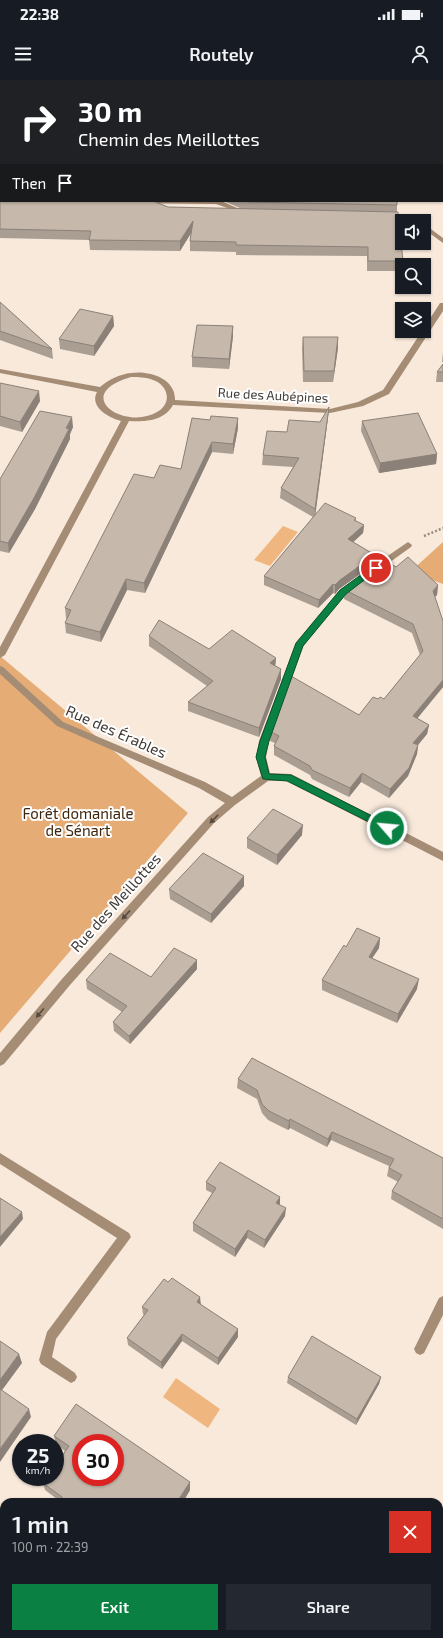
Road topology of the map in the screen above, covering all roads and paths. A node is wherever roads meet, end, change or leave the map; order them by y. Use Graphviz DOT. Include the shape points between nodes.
graph roads {
  1 [pos="418,80"];
  2 [pos="443,80"];
  3 [pos="141,202"];
  4 [pos="217,202"];
  5 [pos="161,210"];
  6 [pos="229,214"];
  7 [pos="379,217"];
  8 [pos="395,218"];
  9 [pos="431,232"];
  10 [pos="443,241"];
  11 [pos="443,305"];
  12 [pos="0,371"];
  13 [pos="100,390"];
  14 [pos="171,402"];
  15 [pos="126,419"];
  16 [pos="408,545"];
  17 [pos="0,655"];
  18 [pos="0,669"];
  19 [pos="266,777"];
  20 [pos="232,802"];
  21 [pos="443,857"];
  22 [pos="0,1061"];
  23 [pos="0,1158"];
  24 [pos="443,1302"];
  25 [pos="420,1349"];
  26 [pos="71,1377"];
  1 -- 2 [label="path"];
  3 -- 5 [label="street"];
  4 -- 6 [label="street" via="252,215"];
  7 -- 8 [label="street"];
  9 -- 10 [label="street"];
  11 -- 14 [label="street, Rue des Aubépines" via="386,392 360,404 330,411"];
  12 -- 13 [label="street"];
  13 -- 14 [label="street" via="118,378 145,375 167,385 172,393"];
  13 -- 15 [label="street" via="99,401 104,409 113,416"];
  14 -- 15 [label="street" via="165,410 154,416 140,420"];
  15 -- 17 [label="street"];
  16 -- 19 [label="street" via="343,592 299,645 264,741 261,757"];
  18 -- 20 [label="street, Rue des Érables" via="60,724 202,785"];
  19 -- 20 [label="street, Rue des Meillottes"];
  19 -- 21 [label="street" via="288,777"];
  20 -- 22 [label="street, Rue des Meillottes, one-way" via="211,820 66,982"];
  23 -- 26 [label="street" via="125,1237 51,1336 45,1360"];
  24 -- 25 [label="street"];
}
